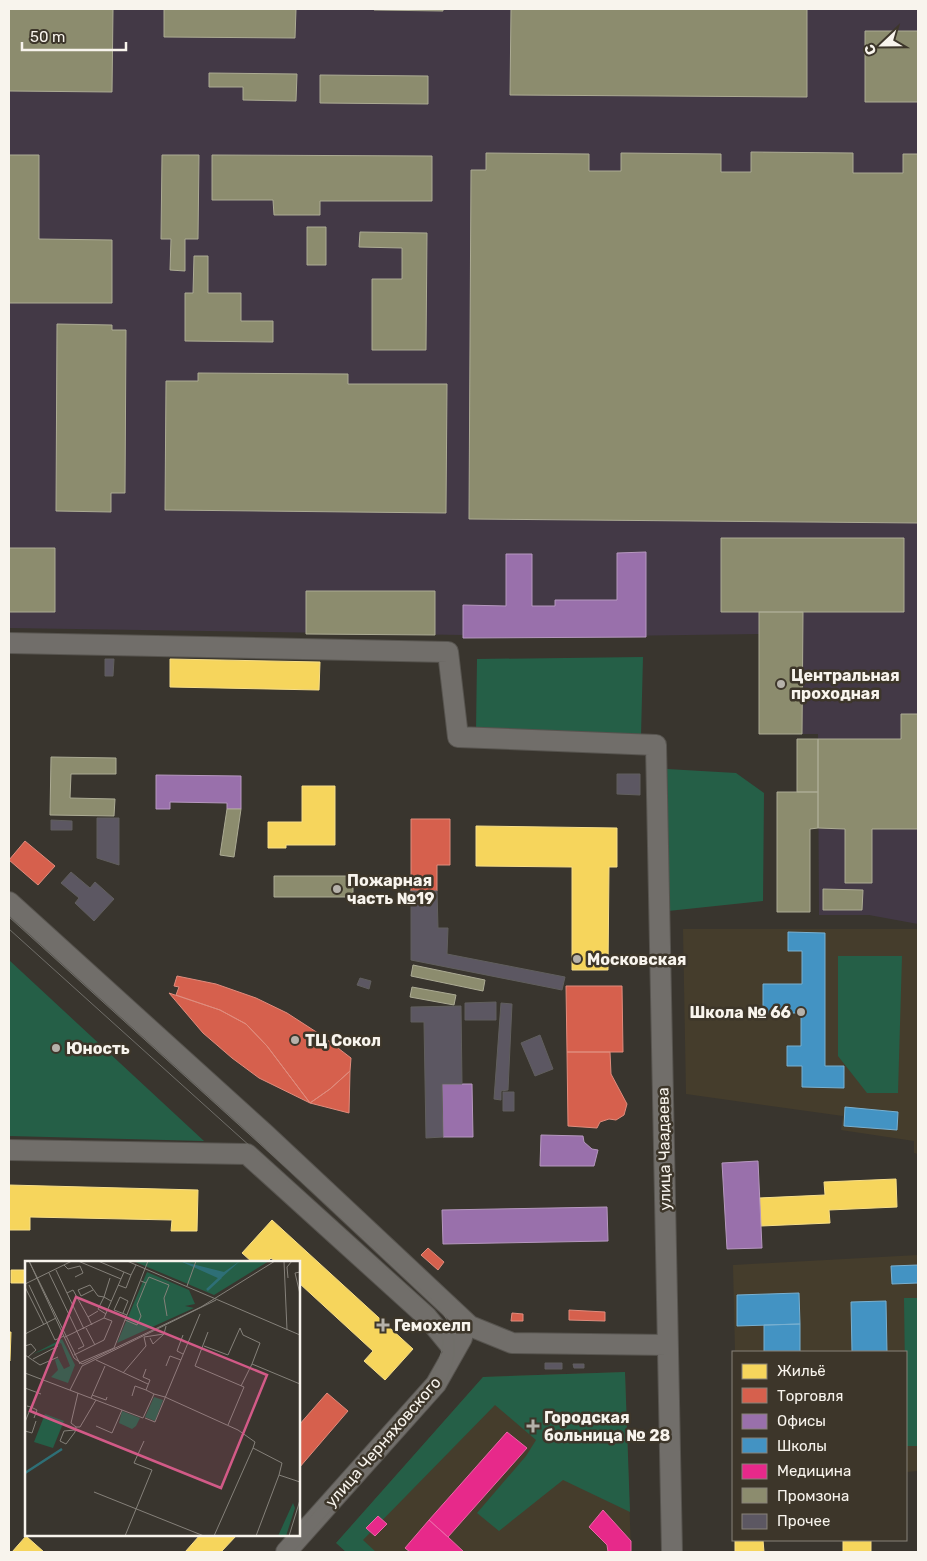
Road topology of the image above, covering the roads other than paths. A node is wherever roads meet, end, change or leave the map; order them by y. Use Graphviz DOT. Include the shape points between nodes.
graph roads {
  1 [pos="9,643"];
  2 [pos="9,902"];
  3 [pos="265,1134"];
  4 [pos="9,1150"];
  5 [pos="248,1154"];
  6 [pos="470,1326"];
  7 [pos="667,1345"];
  8 [pos="454,1350"];
  9 [pos="286,1552"];
  10 [pos="672,1552"];
  1 -- 7 [label="street, улица Чаадаева" via="448,652 458,737 656,745"];
  2 -- 3 [label="street"];
  3 -- 5 [label="street"];
  3 -- 6 [label="street"];
  4 -- 5 [label="street"];
  5 -- 8 [label="street" via="427,1317"];
  6 -- 7 [label="street" via="512,1343"];
  6 -- 8 [label="street, улица Черняховского"];
  7 -- 10 [label="street, улица Чаадаева"];
  8 -- 9 [label="street, улица Черняховского" via="436,1384"];
}
